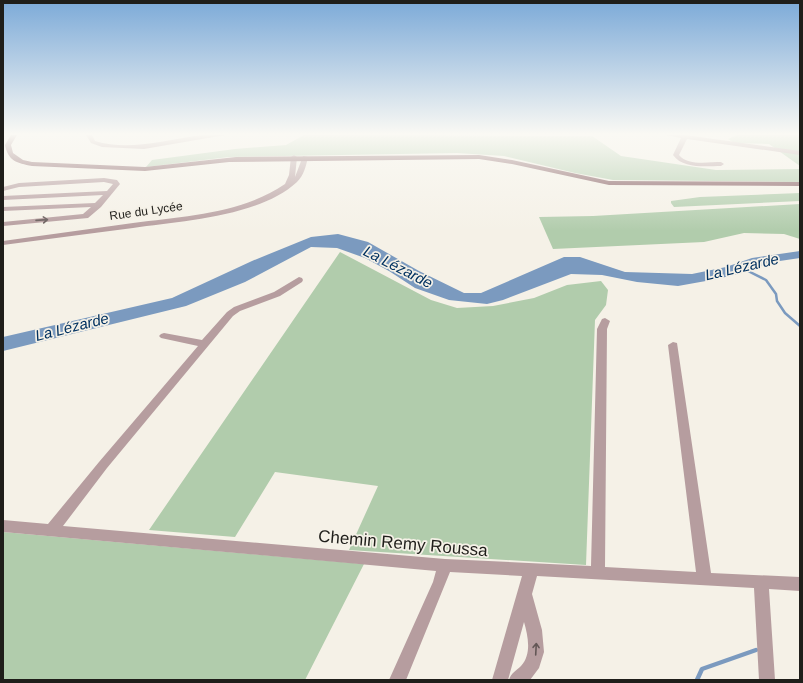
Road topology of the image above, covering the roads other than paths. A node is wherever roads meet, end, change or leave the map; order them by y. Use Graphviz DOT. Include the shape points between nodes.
graph roads {
  1 [pos="97,167"];
  2 [pos="165,167"];
  3 [pos="292,167"];
  4 [pos="301,167"];
  5 [pos="533,167"];
  6 [pos="800,184"];
  7 [pos="288,185"];
  8 [pos="3,189"];
  9 [pos="109,193"];
  10 [pos="3,198"];
  11 [pos="98,205"];
  12 [pos="3,209"];
  13 [pos="3,224"];
  14 [pos="3,235"];
  15 [pos="14,241"];
  16 [pos="3,243"];
  17 [pos="299,280"];
  18 [pos="605,322"];
  19 [pos="164,336"];
  20 [pos="205,344"];
  21 [pos="673,345"];
  22 [pos="3,526"];
  23 [pos="52,530"];
  24 [pos="445,565"];
  25 [pos="531,571"];
  26 [pos="598,574"];
  27 [pos="704,578"];
  28 [pos="761,580"];
  29 [pos="800,584"];
  30 [pos="524,595"];
  31 [pos="397,680"];
  32 [pos="500,680"];
  33 [pos="517,680"];
  34 [pos="767,680"];
  1 -- 2 [label="main road" via="145,169"];
  3 -- 7 [label="street"];
  4 -- 7 [label="street, Rue du Lycée" via="296,178"];
  5 -- 6 [label="main road" via="609,183"];
  7 -- 15 [label="street, Rue du Lycée" via="256,202 216,212"];
  8 -- 9 [label="street" via="19,185 104,180 117,182"];
  9 -- 10 [label="street"];
  9 -- 11 [label="street"];
  11 -- 12 [label="street"];
  13 -- 11 [label="street, one-way" via="80,217 90,213"];
  14 -- 15 [label="street"];
  15 -- 16 [label="street, Rue du Lycée"];
  17 -- 20 [label="street" via="277,294 237,309"];
  18 -- 26 [label="street" via="602,329"];
  19 -- 20 [label="street"];
  20 -- 23 [label="street"];
  21 -- 27 [label="street"];
  22 -- 23 [label="street, Chemin Remy Roussa"];
  23 -- 24 [label="street, Chemin Remy Roussa"];
  24 -- 25 [label="street, Chemin Remy Roussa"];
  24 -- 31 [label="street"];
  25 -- 26 [label="street, Chemin Remy Roussa"];
  25 -- 30 [label="street"];
  26 -- 27 [label="street, Chemin Remy Roussa"];
  27 -- 28 [label="street, Chemin Remy Roussa"];
  28 -- 29 [label="street, Chemin Remy Roussa"];
  28 -- 34 [label="street"];
  30 -- 32 [label="street"];
  33 -- 30 [label="street, one-way" via="528,671 537,653 537,643"];
}
